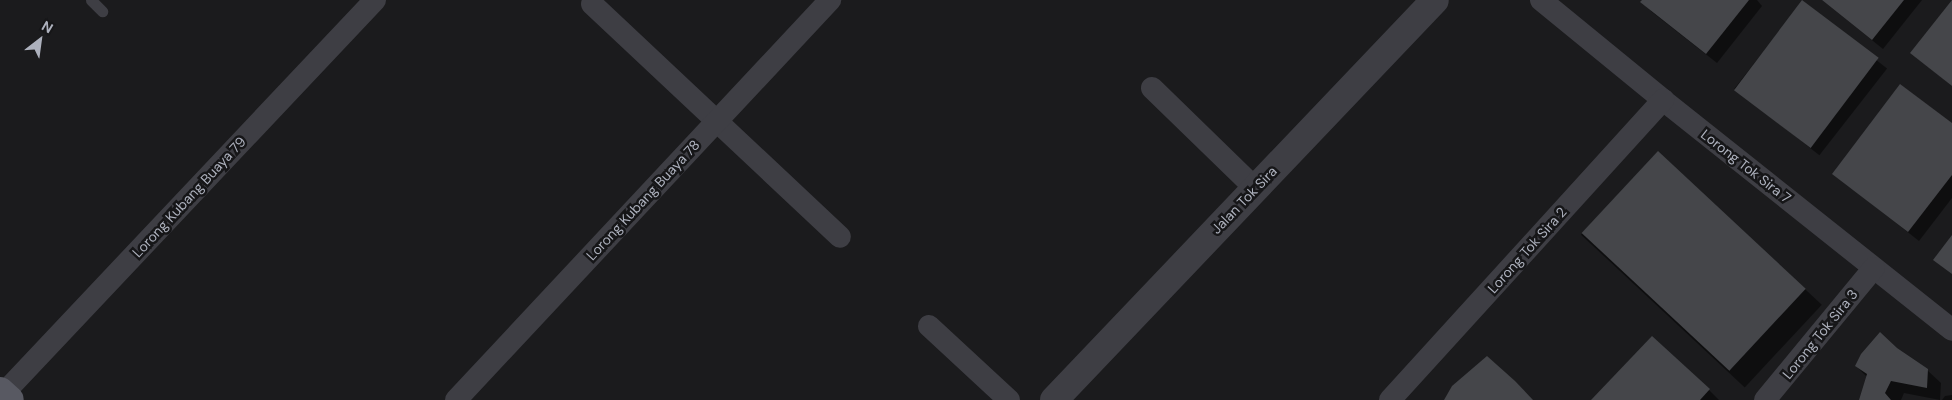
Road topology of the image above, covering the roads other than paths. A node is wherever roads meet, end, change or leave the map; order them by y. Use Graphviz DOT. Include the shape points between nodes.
graph roads {
  1 [pos="91,0"];
  2 [pos="376,0"];
  3 [pos="830,0"];
  4 [pos="1435,0"];
  5 [pos="1541,0"];
  6 [pos="592,4"];
  7 [pos="102,11"];
  8 [pos="1152,88"];
  9 [pos="1663,100"];
  10 [pos="716,121"];
  11 [pos="1255,188"];
  12 [pos="840,237"];
  13 [pos="1874,268"];
  14 [pos="929,326"];
  15 [pos="1952,330"];
  16 [pos="4,395"];
  17 [pos="456,400"];
  18 [pos="1010,400"];
  19 [pos="1054,400"];
  20 [pos="1390,400"];
  21 [pos="1765,400"];
  1 -- 7 [label="lane"];
  2 -- 16 [label="street, Lorong Kubang Buaya 79"];
  3 -- 10 [label="street, Lorong Kubang Buaya 78"];
  4 -- 11 [label="street, Jalan Tok Sira"];
  5 -- 9 [label="street, Lorong Tok Sira 7"];
  6 -- 10 [label="street"];
  8 -- 11 [label="street"];
  9 -- 13 [label="street, Lorong Tok Sira 7"];
  9 -- 20 [label="street, Lorong Tok Sira 2"];
  10 -- 12 [label="street"];
  10 -- 17 [label="street, Lorong Kubang Buaya 78"];
  11 -- 19 [label="street, Jalan Tok Sira"];
  13 -- 15 [label="street, Lorong Tok Sira 7"];
  13 -- 21 [label="street, Lorong Tok Sira 3"];
  14 -- 18 [label="street"];
}
